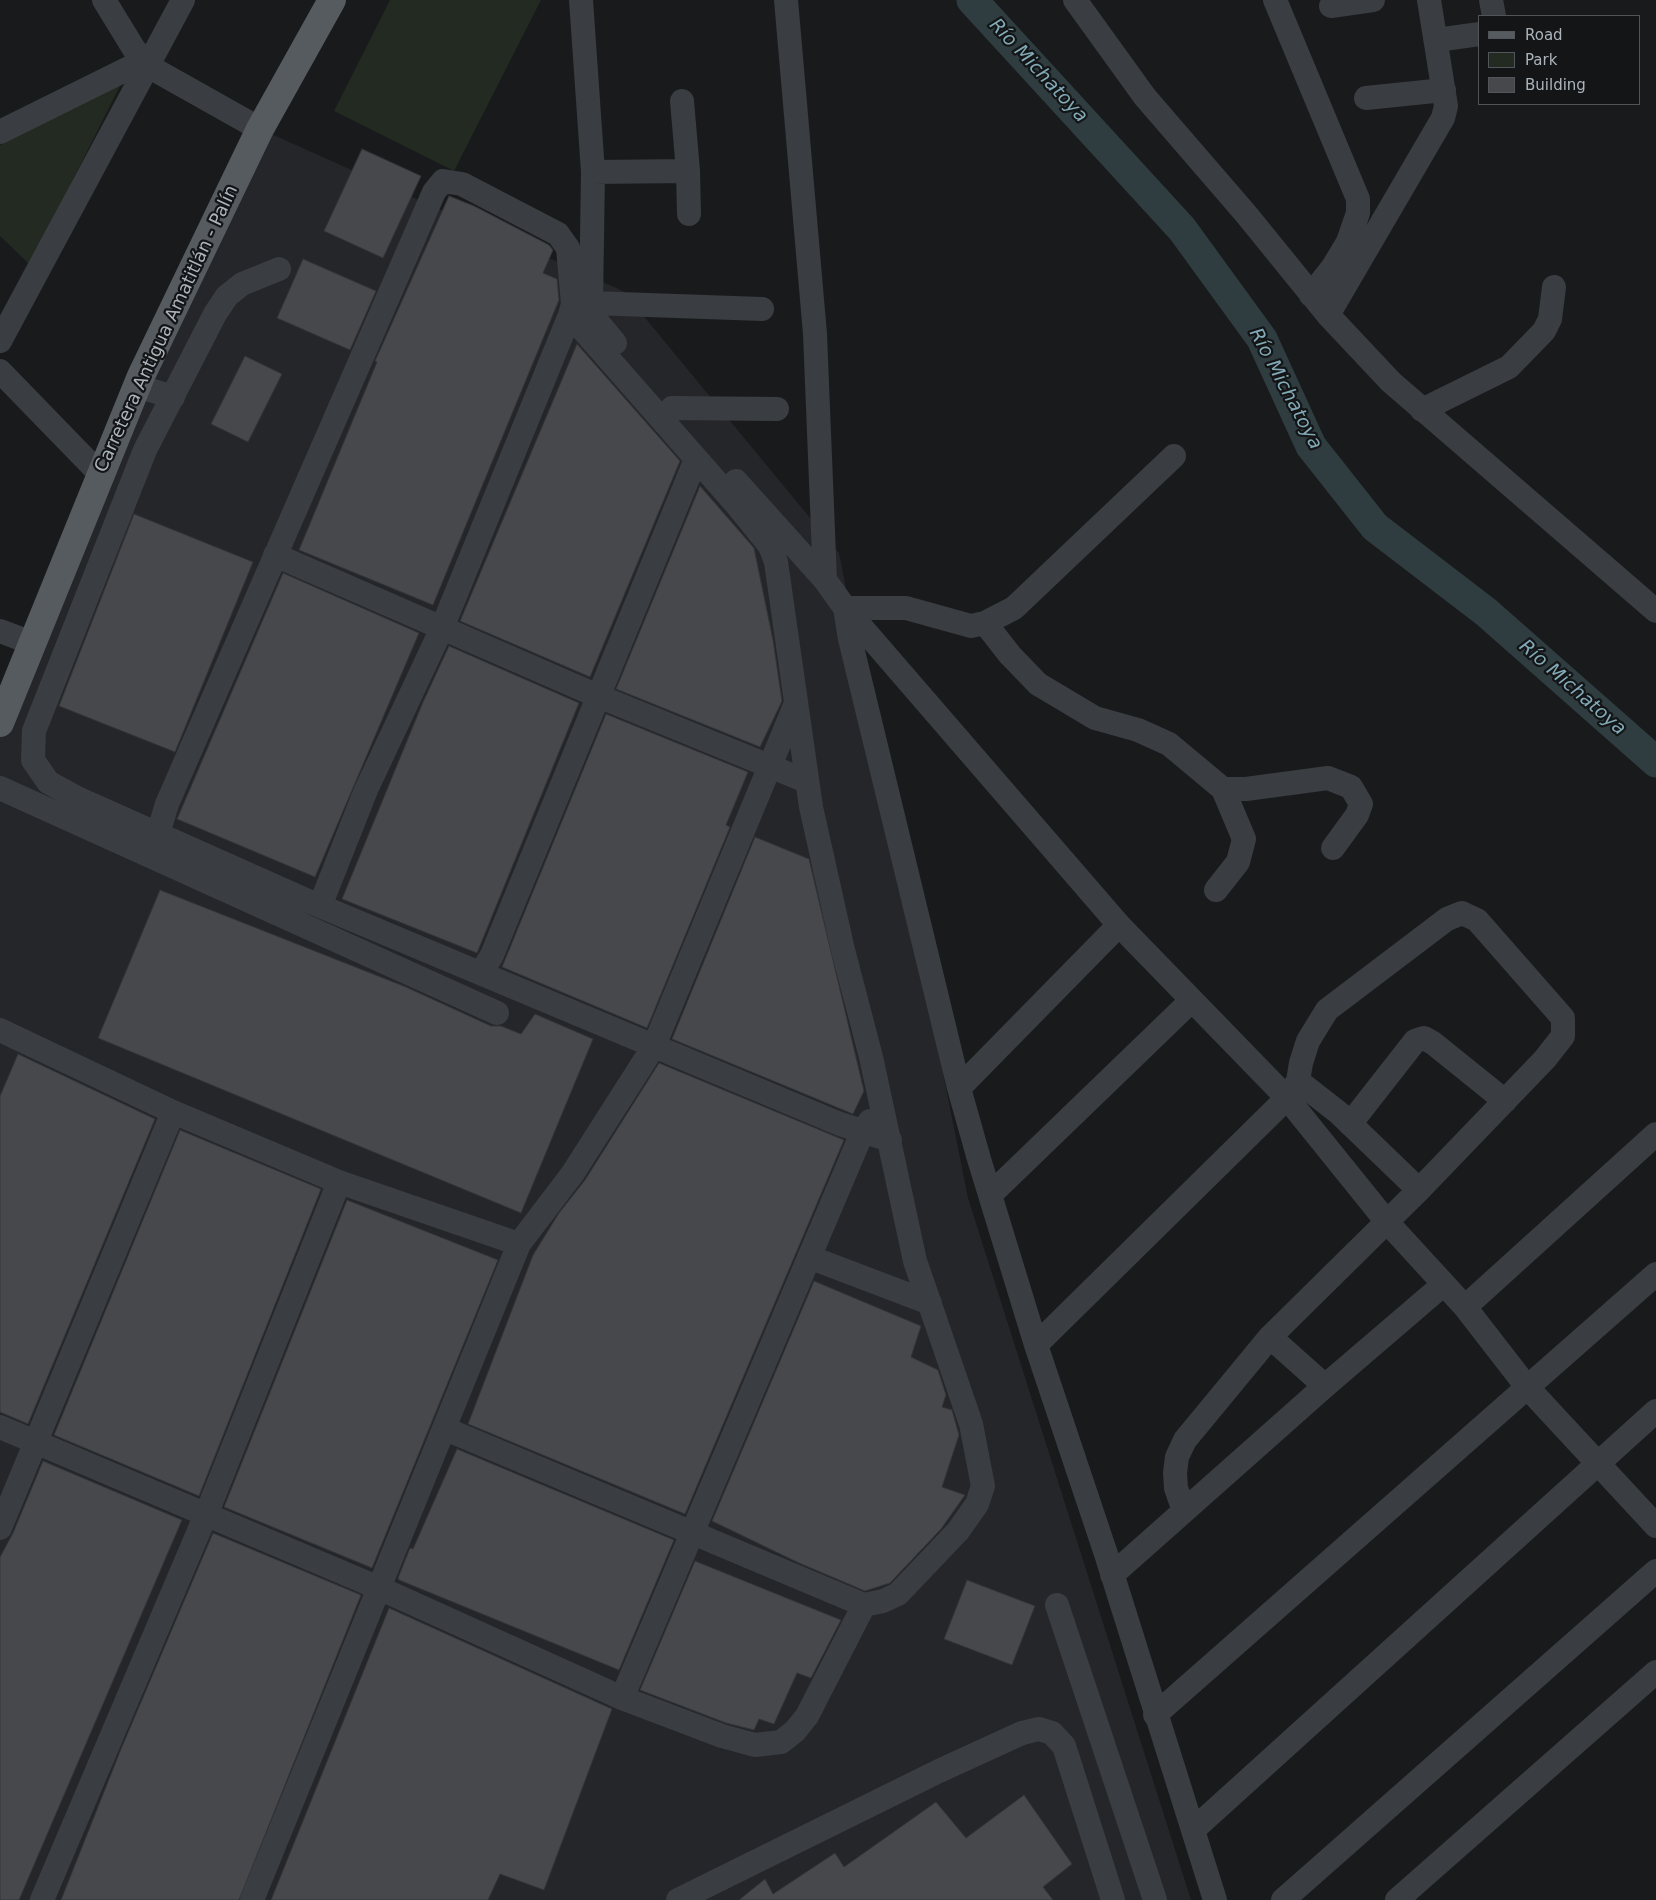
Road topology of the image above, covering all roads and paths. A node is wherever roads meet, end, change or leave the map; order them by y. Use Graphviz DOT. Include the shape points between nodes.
graph roads {
  1 [pos="104,0"];
  2 [pos="183,0"];
  3 [pos="332,0"];
  4 [pos="581,0"];
  5 [pos="786,0"];
  6 [pos="1076,0"];
  7 [pos="1275,0"];
  8 [pos="1373,0"];
  9 [pos="1429,0"];
  10 [pos="1491,0"];
  11 [pos="1331,6"];
  12 [pos="1494,15"];
  13 [pos="1478,34"];
  14 [pos="1436,40"];
  15 [pos="148,66"];
  16 [pos="1444,90"];
  17 [pos="1366,98"];
  18 [pos="682,100"];
  19 [pos="260,129"];
  20 [pos="0,132"];
  21 [pos="593,172"];
  22 [pos="688,172"];
  23 [pos="689,214"];
  24 [pos="279,269"];
  25 [pos="1554,287"];
  26 [pos="1311,295"];
  27 [pos="591,303"];
  28 [pos="762,309"];
  29 [pos="570,315"];
  30 [pos="1328,316"];
  31 [pos="0,341"];
  32 [pos="0,371"];
  33 [pos="137,386"];
  34 [pos="173,397"];
  35 [pos="672,408"];
  36 [pos="777,409"];
  37 [pos="1422,410"];
  38 [pos="1174,456"];
  39 [pos="696,459"];
  40 [pos="100,474"];
  41 [pos="275,556"];
  42 [pos="825,580"];
  43 [pos="845,608"];
  44 [pos="1656,611"];
  45 [pos="985,623"];
  46 [pos="442,628"];
  47 [pos="0,631"];
  48 [pos="32,643"];
  49 [pos="598,696"];
  50 [pos="796,702"];
  51 [pos="0,722"];
  52 [pos="768,765"];
  53 [pos="806,781"];
  54 [pos="0,788"];
  55 [pos="1223,789"];
  56 [pos="158,834"];
  57 [pos="1333,848"];
  58 [pos="1216,890"];
  59 [pos="320,906"];
  60 [pos="1119,925"];
  61 [pos="481,973"];
  62 [pos="1191,1001"];
  63 [pos="497,1013"];
  64 [pos="3,1039"];
  65 [pos="654,1046"];
  66 [pos="960,1088"];
  67 [pos="1292,1090"];
  68 [pos="881,1101"];
  69 [pos="1504,1101"];
  70 [pos="173,1112"];
  71 [pos="1350,1124"];
  72 [pos="862,1133"];
  73 [pos="1656,1134"];
  74 [pos="890,1140"];
  75 [pos="339,1182"];
  76 [pos="1418,1190"];
  77 [pos="990,1195"];
  78 [pos="1388,1222"];
  79 [pos="519,1244"];
  80 [pos="809,1257"];
  81 [pos="1656,1274"];
  82 [pos="1444,1284"];
  83 [pos="930,1304"];
  84 [pos="1465,1307"];
  85 [pos="1270,1337"];
  86 [pos="1036,1345"];
  87 [pos="1325,1386"];
  88 [pos="1527,1387"];
  89 [pos="1656,1411"];
  90 [pos="0,1427"];
  91 [pos="443,1431"];
  92 [pos="36,1442"];
  93 [pos="1598,1464"];
  94 [pos="1184,1511"];
  95 [pos="206,1514"];
  96 [pos="1655,1524"];
  97 [pos="0,1528"];
  98 [pos="691,1533"];
  99 [pos="1656,1571"];
  100 [pos="1112,1575"];
  101 [pos="379,1588"];
  102 [pos="864,1604"];
  103 [pos="1056,1605"];
  104 [pos="1656,1672"];
  105 [pos="622,1698"];
  106 [pos="1155,1715"];
  107 [pos="1193,1830"];
  108 [pos="42,1900"];
  109 [pos="252,1900"];
  110 [pos="678,1900"];
  111 [pos="1113,1900"];
  112 [pos="1155,1900"];
  113 [pos="1215,1900"];
  114 [pos="1283,1900"];
  115 [pos="1397,1900"];
  1 -- 15 [label="street"];
  2 -- 15 [label="street"];
  3 -- 19 [label="main road, Carretera Antigua Amatitlán - Palín"];
  4 -- 21 [label="street"];
  5 -- 42 [label="street" via="815,334"];
  6 -- 26 [label="street" via="1145,97"];
  7 -- 26 [label="street" via="1358,199 1358,213 1348,242 1333,268"];
  8 -- 11 [label="street"];
  9 -- 14 [label="street"];
  10 -- 12 [label="street"];
  13 -- 14 [label="street"];
  14 -- 16 [label="street"];
  15 -- 19 [label="street"];
  15 -- 20 [label="street" via="129,68"];
  15 -- 31 [label="street"];
  16 -- 17 [label="street"];
  16 -- 30 [label="street" via="1446,106 1436,134"];
  18 -- 22 [label="street"];
  19 -- 33 [label="main road, Carretera Antigua Amatitlán - Palín"];
  21 -- 22 [label="street"];
  21 -- 27 [label="street"];
  22 -- 23 [label="street"];
  24 -- 34 [label="street" via="242,284 227,296"];
  25 -- 37 [label="street" via="1550,319 1544,331 1509,367"];
  26 -- 30 [label="street"];
  27 -- 28 [label="street"];
  27 -- 35 [label="street" via="595,319"];
  29 -- 39 [label="street"];
  29 -- 41 [label="street" via="573,304 568,248 558,234 462,184 443,181 434,192"];
  29 -- 46 [label="street"];
  30 -- 37 [label="street"];
  32 -- 40 [label="street"];
  33 -- 34 [label="street"];
  33 -- 40 [label="main road, Carretera Antigua Amatitlán - Palín"];
  34 -- 56 [label="street" via="145,450 34,731 33,760 48,782"];
  35 -- 36 [label="street"];
  35 -- 42 [label="street"];
  37 -- 44 [label="street"];
  38 -- 45 [label="street" via="1014,608"];
  39 -- 49 [label="street"];
  39 -- 50 [label="street" via="770,546 776,562"];
  40 -- 48 [label="main road, Carretera Antigua Amatitlán - Palín"];
  41 -- 46 [label="street"];
  41 -- 56 [label="street" via="167,804"];
  42 -- 43 [label="street"];
  43 -- 45 [label="street" via="906,608 971,626"];
  43 -- 60 [label="street"];
  43 -- 66 [label="street"];
  45 -- 55 [label="street" via="1038,684 1095,718 1138,730 1169,744"];
  46 -- 49 [label="street"];
  46 -- 59 [label="street" via="366,790"];
  47 -- 48 [label="street"];
  48 -- 51 [label="main road, Carretera Antigua Amatitlán - Palín"];
  49 -- 52 [label="street"];
  49 -- 61 [label="street" via="492,955"];
  50 -- 52 [label="street"];
  50 -- 53 [label="street"];
  52 -- 53 [label="street"];
  52 -- 65 [label="street"];
  53 -- 68 [label="street" via="843,950"];
  54 -- 63 [label="street"];
  55 -- 57 [label="street" via="1328,778 1351,787 1361,804 1357,815"];
  55 -- 58 [label="street" via="1244,839 1238,862"];
  56 -- 59 [label="street"];
  59 -- 61 [label="street"];
  60 -- 62 [label="street"];
  60 -- 66 [label="street"];
  61 -- 65 [label="street"];
  62 -- 67 [label="street"];
  62 -- 77 [label="street"];
  64 -- 70 [label="street"];
  65 -- 72 [label="street"];
  65 -- 79 [label="street" via="573,1173"];
  66 -- 77 [label="street"];
  67 -- 69 [label="street" via="1308,1041 1327,1010 1430,931 1462,913 1477,920 1563,1018 1563,1036"];
  67 -- 71 [label="street"];
  67 -- 78 [label="street"];
  67 -- 86 [label="street"];
  68 -- 72 [label="street"];
  68 -- 74 [label="street"];
  69 -- 71 [label="street" via="1424,1038 1415,1041"];
  69 -- 76 [label="street"];
  70 -- 75 [label="street"];
  70 -- 92 [label="street"];
  71 -- 76 [label="street"];
  72 -- 74 [label="street"];
  72 -- 80 [label="street"];
  73 -- 84 [label="street"];
  74 -- 83 [label="street" via="915,1261"];
  75 -- 79 [label="street"];
  75 -- 95 [label="street"];
  76 -- 78 [label="street"];
  77 -- 86 [label="street"];
  78 -- 82 [label="street"];
  78 -- 85 [label="street"];
  79 -- 91 [label="street"];
  80 -- 83 [label="street"];
  80 -- 98 [label="street"];
  81 -- 88 [label="street"];
  82 -- 84 [label="street"];
  82 -- 87 [label="street"];
  83 -- 102 [label="street" via="972,1424 983,1486 977,1504 958,1531 898,1594"];
  84 -- 88 [label="street"];
  85 -- 87 [label="street"];
  85 -- 94 [label="street" via="1185,1440 1177,1457 1175,1473"];
  86 -- 100 [label="street"];
  87 -- 94 [label="street"];
  88 -- 93 [label="street"];
  88 -- 106 [label="street"];
  89 -- 93 [label="street"];
  90 -- 92 [label="street"];
  91 -- 98 [label="street" via="455,1433"];
  91 -- 101 [label="street"];
  92 -- 95 [label="street"];
  92 -- 97 [label="street"];
  93 -- 96 [label="street"];
  93 -- 107 [label="street"];
  94 -- 100 [label="street"];
  95 -- 101 [label="street"];
  95 -- 108 [label="street"];
  98 -- 102 [label="street"];
  98 -- 105 [label="street"];
  99 -- 114 [label="street"];
  100 -- 106 [label="street"];
  101 -- 105 [label="street"];
  101 -- 109 [label="street"];
  102 -- 105 [label="street" via="807,1716 781,1742 755,1745 722,1736"];
  103 -- 112 [label="street"];
  104 -- 115 [label="street"];
  106 -- 107 [label="street"];
  107 -- 113 [label="street"];
  110 -- 111 [label="street" via="939,1771 1022,1733 1039,1729 1052,1732 1064,1746"];
}
